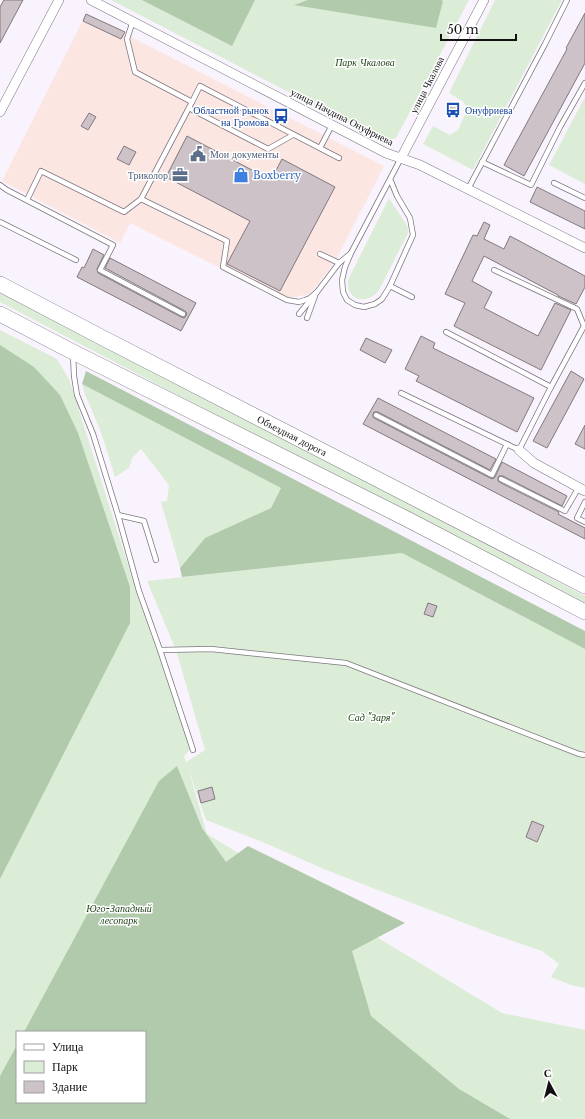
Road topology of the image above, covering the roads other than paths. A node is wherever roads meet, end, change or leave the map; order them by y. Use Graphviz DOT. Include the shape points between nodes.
graph roads {
  1 [pos="59,0"];
  2 [pos="91,0"];
  3 [pos="484,0"];
  4 [pos="567,0"];
  5 [pos="133,22"];
  6 [pos="585,83"];
  7 [pos="192,102"];
  8 [pos="189,108"];
  9 [pos="0,112"];
  10 [pos="333,125"];
  11 [pos="293,134"];
  12 [pos="320,148"];
  13 [pos="339,158"];
  14 [pos="401,158"];
  15 [pos="482,162"];
  16 [pos="390,179"];
  17 [pos="554,183"];
  18 [pos="0,184"];
  19 [pos="468,189"];
  20 [pos="585,198"];
  21 [pos="141,199"];
  22 [pos="26,200"];
  23 [pos="0,222"];
  24 [pos="585,248"];
  25 [pos="351,252"];
  26 [pos="320,254"];
  27 [pos="76,260"];
  28 [pos="339,263"];
  29 [pos="494,270"];
  30 [pos="0,284"];
  31 [pos="390,286"];
  32 [pos="317,292"];
  33 [pos="412,297"];
  34 [pos="0,314"];
  35 [pos="183,314"];
  36 [pos="299,314"];
  37 [pos="307,318"];
  38 [pos="446,332"];
  39 [pos="73,352"];
  40 [pos="550,387"];
  41 [pos="401,393"];
  42 [pos="376,415"];
  43 [pos="507,444"];
  44 [pos="519,450"];
  45 [pos="501,479"];
  46 [pos="582,489"];
  47 [pos="585,502"];
  48 [pos="118,515"];
  49 [pos="585,522"];
  50 [pos="156,560"];
  51 [pos="585,586"];
  52 [pos="585,612"];
  53 [pos="160,650"];
  54 [pos="193,750"];
  55 [pos="585,755"];
  1 -- 9 [label="street"];
  2 -- 5 [label="street, улица Начдива Онуфриева"];
  3 -- 14 [label="street, улица Чкалова"];
  4 -- 15 [label="lane"];
  5 -- 7 [label="lane" via="126,39 135,72"];
  5 -- 10 [label="street, улица Начдива Онуфриева"];
  6 -- 15 [label="lane" via="531,185"];
  7 -- 8 [label="lane"];
  7 -- 11 [label="lane" via="200,86"];
  8 -- 11 [label="lane" via="268,149"];
  8 -- 21 [label="lane"];
  10 -- 12 [label="lane"];
  10 -- 14 [label="street, улица Начдива Онуфриева" via="386,153"];
  11 -- 12 [label="lane"];
  12 -- 13 [label="lane"];
  14 -- 16 [label="lane"];
  14 -- 19 [label="street, улица Начдива Онуфриева"];
  15 -- 19 [label="lane"];
  16 -- 25 [label="lane"];
  16 -- 31 [label="lane" via="410,218 413,235"];
  17 -- 20 [label="lane"];
  18 -- 22 [label="lane"];
  19 -- 24 [label="street, улица Начдива Онуфриева"];
  21 -- 22 [label="lane" via="124,212 41,171"];
  21 -- 32 [label="lane" via="227,242 223,267 293,302 305,300"];
  22 -- 35 [label="lane" via="113,245 100,270"];
  23 -- 27 [label="lane"];
  25 -- 28 [label="lane"];
  25 -- 31 [label="lane" via="342,280 347,300 364,307 375,304"];
  26 -- 28 [label="lane"];
  28 -- 32 [label="lane"];
  29 -- 40 [label="lane" via="577,309 584,326"];
  30 -- 51 [label="main road, Объездная дорога"];
  31 -- 33 [label="lane"];
  32 -- 36 [label="lane"];
  32 -- 37 [label="lane"];
  34 -- 39 [label="main road"];
  38 -- 40 [label="lane"];
  39 -- 48 [label="lane" via="77,395 93,434"];
  39 -- 52 [label="main road" via="405,518"];
  40 -- 44 [label="lane"];
  41 -- 43 [label="lane"];
  42 -- 43 [label="lane" via="492,475"];
  43 -- 44 [label="lane"];
  44 -- 46 [label="street" via="534,463"];
  45 -- 46 [label="lane" via="565,511"];
  47 -- 49 [label="lane" via="577,518"];
  48 -- 50 [label="lane" via="144,521"];
  48 -- 53 [label="lane" via="139,591"];
  53 -- 54 [label="lane"];
  53 -- 55 [label="lane" via="211,649 346,663"];
}
